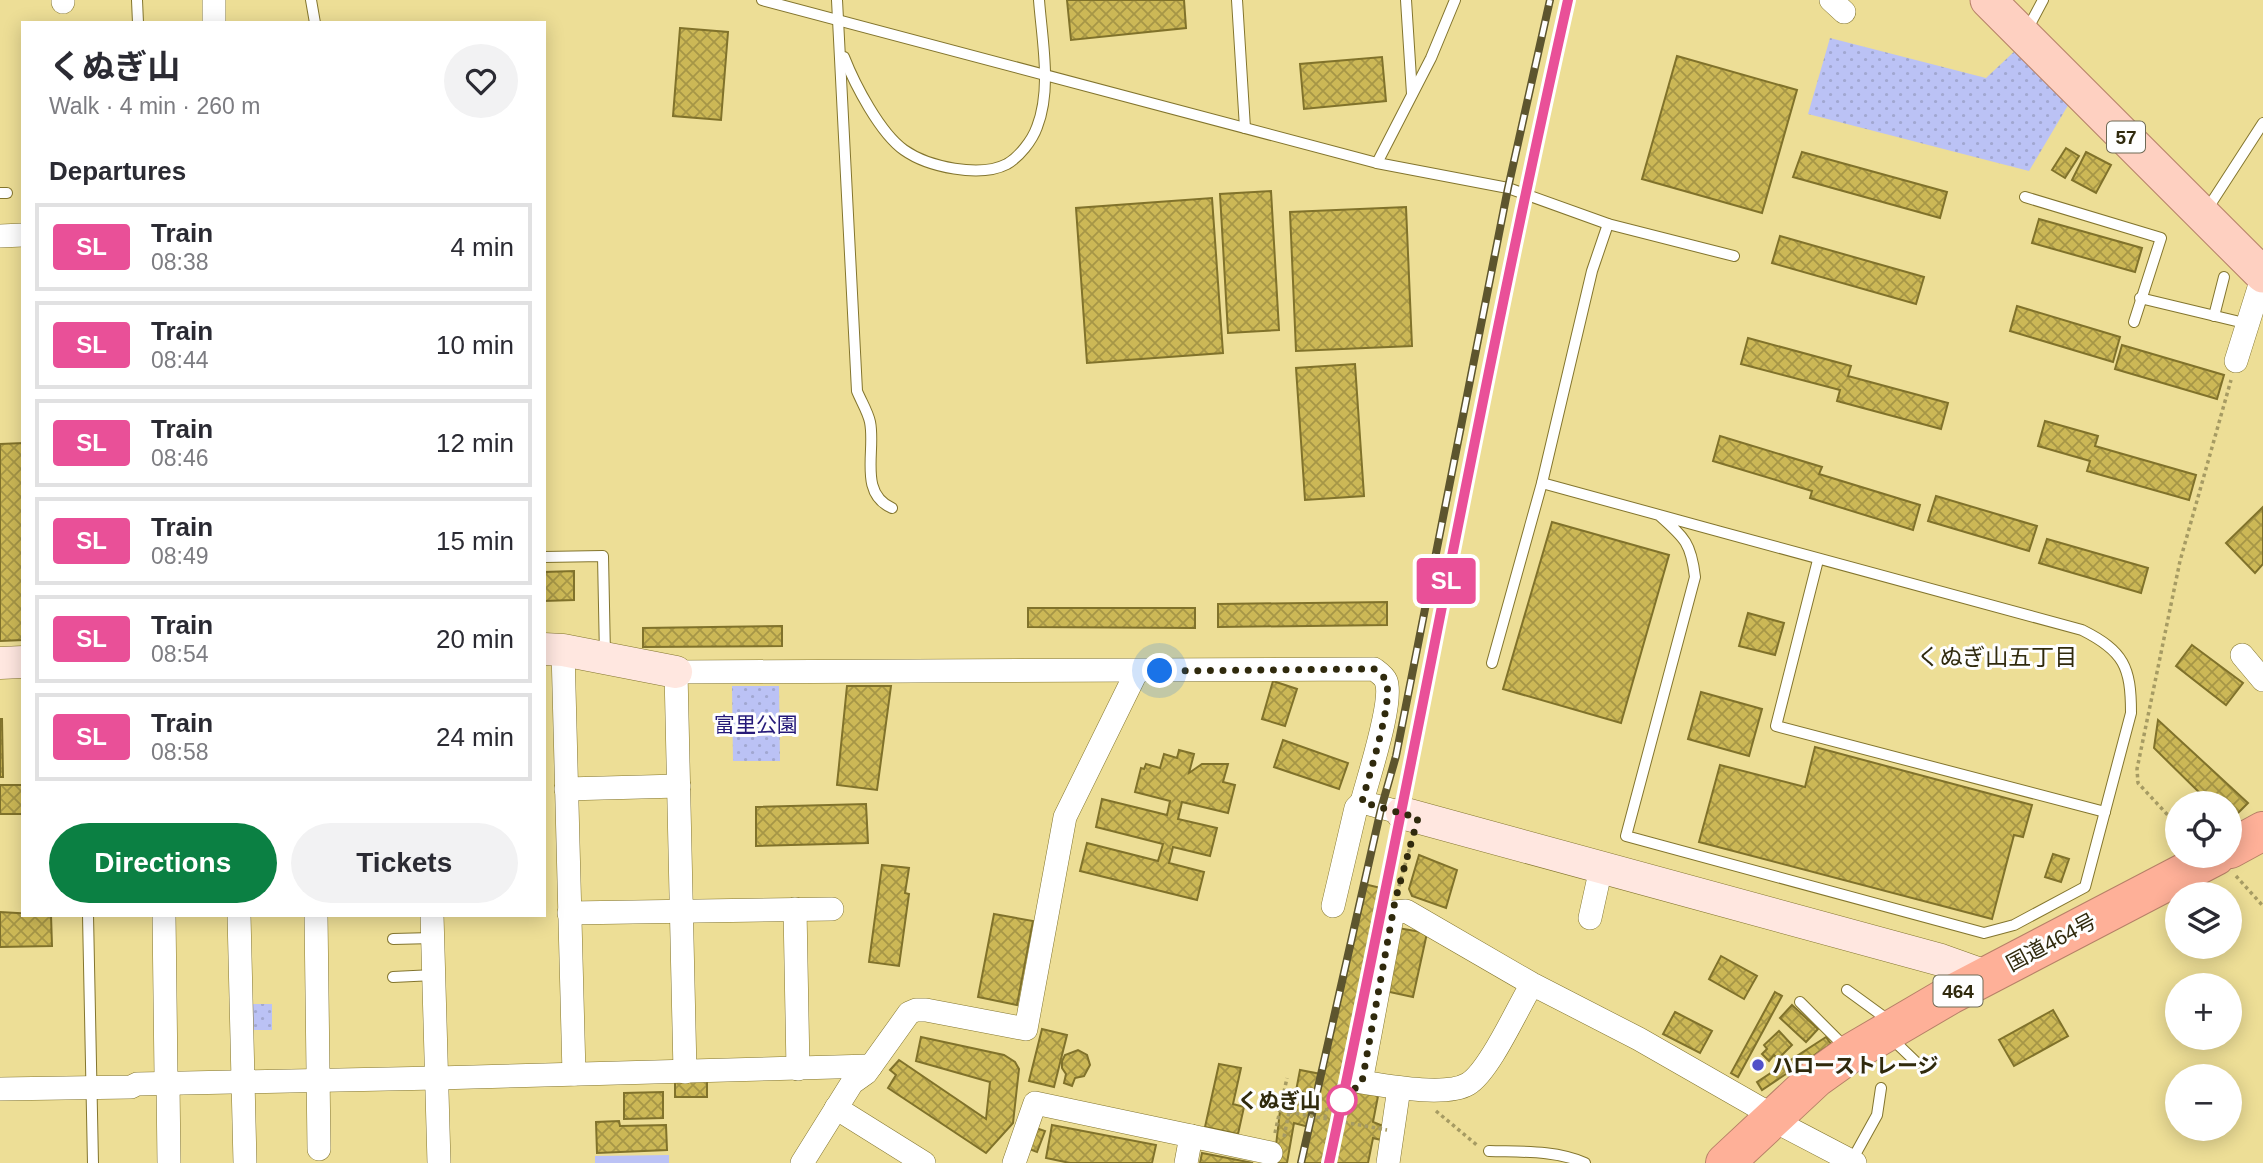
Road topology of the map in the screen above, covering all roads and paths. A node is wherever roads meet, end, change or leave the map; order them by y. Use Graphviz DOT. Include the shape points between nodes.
graph roads {
  1 [pos="137,0"];
  2 [pos="214,0"];
  3 [pos="311,0"];
  4 [pos="762,0"];
  5 [pos="838,0"];
  6 [pos="1039,0"];
  7 [pos="1237,0"];
  8 [pos="1406,0"];
  9 [pos="1455,0"];
  10 [pos="1988,0"];
  11 [pos="2043,0"];
  12 [pos="839,19"];
  13 [pos="138,21"];
  14 [pos="214,21"];
  15 [pos="315,21"];
  16 [pos="2023,36"];
  17 [pos="840,48"];
  18 [pos="1044,74"];
  19 [pos="1412,94"];
  20 [pos="2263,123"];
  21 [pos="1245,128"];
  22 [pos="1377,163"];
  23 [pos="2025,197"];
  24 [pos="2203,216"];
  25 [pos="1608,224"];
  26 [pos="21,235"];
  27 [pos="0,236"];
  28 [pos="1734,256"];
  29 [pos="2263,275"];
  30 [pos="2224,277"];
  31 [pos="2140,298"];
  32 [pos="2214,316"];
  33 [pos="2236,321"];
  34 [pos="2134,323"];
  35 [pos="2236,361"];
  36 [pos="1542,483"];
  37 [pos="892,508"];
  38 [pos="1659,515"];
  39 [pos="546,557"];
  40 [pos="1818,560"];
  41 [pos="554,649"];
  42 [pos="2242,655"];
  43 [pos="605,658"];
  44 [pos="21,662"];
  45 [pos="0,663"];
  46 [pos="1492,663"];
  47 [pos="1137,671"];
  48 [pos="676,672"];
  49 [pos="2263,680"];
  50 [pos="679,786"];
  51 [pos="566,789"];
  52 [pos="1362,802"];
  53 [pos="2105,812"];
  54 [pos="2165,812"];
  55 [pos="1410,816"];
  56 [pos="2263,831"];
  57 [pos="2242,847"];
  58 [pos="1601,868"];
  59 [pos="2208,868"];
  60 [pos="2233,868"];
  61 [pos="1333,906"];
  62 [pos="2263,906"];
  63 [pos="1394,907"];
  64 [pos="795,909"];
  65 [pos="832,909"];
  66 [pos="682,911"];
  67 [pos="569,913"];
  68 [pos="88,917"];
  69 [pos="164,917"];
  70 [pos="239,917"];
  71 [pos="316,917"];
  72 [pos="432,917"];
  73 [pos="1590,918"];
  74 [pos="433,938"];
  75 [pos="393,939"];
  76 [pos="434,975"];
  77 [pos="1986,976"];
  78 [pos="393,977"];
  79 [pos="1532,984"];
  80 [pos="1847,990"];
  81 [pos="1800,1002"];
  82 [pos="1890,1029"];
  83 [pos="1851,1054"];
  84 [pos="1917,1063"];
  85 [pos="871,1066"];
  86 [pos="798,1069"];
  87 [pos="685,1072"];
  88 [pos="574,1074"];
  89 [pos="437,1078"];
  90 [pos="1287,1078"];
  91 [pos="244,1081"];
  92 [pos="319,1081"];
  93 [pos="168,1083"];
  94 [pos="92,1088"];
  95 [pos="1405,1088"];
  96 [pos="1881,1088"];
  97 [pos="0,1089"];
  98 [pos="836,1108"];
  99 [pos="1327,1108"];
  100 [pos="1289,1112"];
  101 [pos="1773,1117"];
  102 [pos="1325,1118"];
  103 [pos="1387,1130"];
  104 [pos="1191,1136"];
  105 [pos="319,1149"];
  106 [pos="1489,1151"];
  107 [pos="1271,1153"];
  108 [pos="1853,1162"];
  109 [pos="93,1163"];
  110 [pos="169,1163"];
  111 [pos="245,1163"];
  112 [pos="439,1163"];
  113 [pos="802,1163"];
  114 [pos="924,1163"];
  115 [pos="1014,1163"];
  116 [pos="1186,1163"];
  117 [pos="1388,1163"];
  118 [pos="1585,1163"];
  119 [pos="1725,1163"];
  1 -- 13 [label="lane"];
  2 -- 14 [label="street"];
  3 -- 15 [label="lane"];
  4 -- 12 [label="lane"];
  5 -- 12 [label="lane"];
  6 -- 18 [label="lane"];
  7 -- 21 [label="lane"];
  8 -- 19 [label="lane"];
  9 -- 19 [label="lane"];
  10 -- 16 [label="main road, 57"];
  11 -- 16 [label="lane"];
  12 -- 17 [label="lane"];
  12 -- 18 [label="lane"];
  16 -- 24 [label="main road, 57"];
  17 -- 18 [label="lane" via="856,88 904,150 934,164 957,168 988,170 1007,163 1023,149 1043,106"];
  17 -- 37 [label="lane" via="857,391 870,422 872,488 880,503"];
  18 -- 21 [label="lane"];
  19 -- 22 [label="lane"];
  20 -- 24 [label="lane"];
  21 -- 22 [label="lane"];
  22 -- 25 [label="lane" via="1508,188"];
  23 -- 31 [label="lane" via="2161,238"];
  24 -- 29 [label="main road, 57"];
  25 -- 28 [label="lane"];
  25 -- 36 [label="lane" via="1592,271"];
  26 -- 27 [label="street"];
  29 -- 35 [label="street"];
  30 -- 32 [label="lane"];
  31 -- 32 [label="lane"];
  31 -- 34 [label="lane"];
  32 -- 33 [label="lane"];
  35 -- 54 [label="path" via="2180,561 2137,769 2138,783"];
  36 -- 38 [label="lane"];
  36 -- 46 [label="lane"];
  38 -- 40 [label="lane"];
  38 -- 53 [label="lane" via="1683,537 1692,554 1695,578 1626,836 1984,933 2014,925 2085,887"];
  39 -- 43 [label="lane" via="603,556"];
  40 -- 53 [label="lane" via="2082,630 2106,642 2123,662 2131,685 2131,713"];
  40 -- 53 [label="lane" via="1776,726"];
  41 -- 43 [label="street"];
  41 -- 51 [label="street"];
  42 -- 49 [label="street"];
  43 -- 48 [label="street"];
  44 -- 45 [label="street"];
  47 -- 48 [label="street"];
  47 -- 52 [label="street" via="1374,669 1386,681 1387,692"];
  47 -- 85 [label="street" via="1065,817 1026,1030 916,1010 903,1018"];
  48 -- 50 [label="street"];
  50 -- 51 [label="street"];
  50 -- 66 [label="street"];
  51 -- 67 [label="street"];
  52 -- 55 [label="street"];
  52 -- 61 [label="street" via="1356,808"];
  55 -- 58 [label="street"];
  55 -- 63 [label="path"];
  56 -- 57 [label="highway, 国道464号 / 464"];
  58 -- 73 [label="street"];
  58 -- 77 [label="street"];
  59 -- 77 [label="highway, 国道464号 / 464"];
  60 -- 62 [label="path"];
  63 -- 79 [label="street"];
  63 -- 95 [label="street" via="1362,1082"];
  64 -- 65 [label="street"];
  64 -- 66 [label="street"];
  64 -- 86 [label="street"];
  66 -- 67 [label="street"];
  66 -- 87 [label="street"];
  67 -- 88 [label="street"];
  68 -- 94 [label="lane"];
  69 -- 93 [label="street"];
  70 -- 91 [label="street"];
  71 -- 92 [label="street"];
  72 -- 74 [label="street"];
  74 -- 75 [label="lane"];
  74 -- 76 [label="street"];
  76 -- 78 [label="lane"];
  76 -- 89 [label="street"];
  77 -- 82 [label="highway, 国道464号 / 464"];
  79 -- 95 [label="street" via="1482,1071 1470,1083 1458,1088"];
  79 -- 101 [label="street" via="1639,1039"];
  80 -- 82 [label="lane"];
  81 -- 83 [label="lane"];
  82 -- 83 [label="highway, 国道464号 / 464"];
  82 -- 84 [label="lane"];
  83 -- 101 [label="highway, 国道464号 / 464"];
  85 -- 86 [label="street"];
  85 -- 98 [label="street" via="852,1083"];
  86 -- 87 [label="street"];
  87 -- 88 [label="street"];
  88 -- 89 [label="street"];
  89 -- 92 [label="street"];
  89 -- 112 [label="street"];
  90 -- 107 [label="path"];
  91 -- 92 [label="street"];
  91 -- 93 [label="street"];
  91 -- 111 [label="street"];
  92 -- 105 [label="street"];
  93 -- 94 [label="street"];
  93 -- 110 [label="street"];
  94 -- 97 [label="street"];
  94 -- 109 [label="lane"];
  95 -- 106 [label="path"];
  95 -- 117 [label="street"];
  96 -- 108 [label="lane" via="1877,1115"];
  98 -- 113 [label="street"];
  98 -- 114 [label="street"];
  99 -- 102 [label="path"];
  100 -- 102 [label="path, bridge"];
  101 -- 108 [label="street"];
  101 -- 119 [label="highway, 国道464号 / 464"];
  102 -- 103 [label="path, bridge"];
  104 -- 107 [label="street"];
  104 -- 115 [label="street" via="1035,1103"];
  104 -- 116 [label="street"];
  106 -- 118 [label="lane" via="1548,1153"];
}
